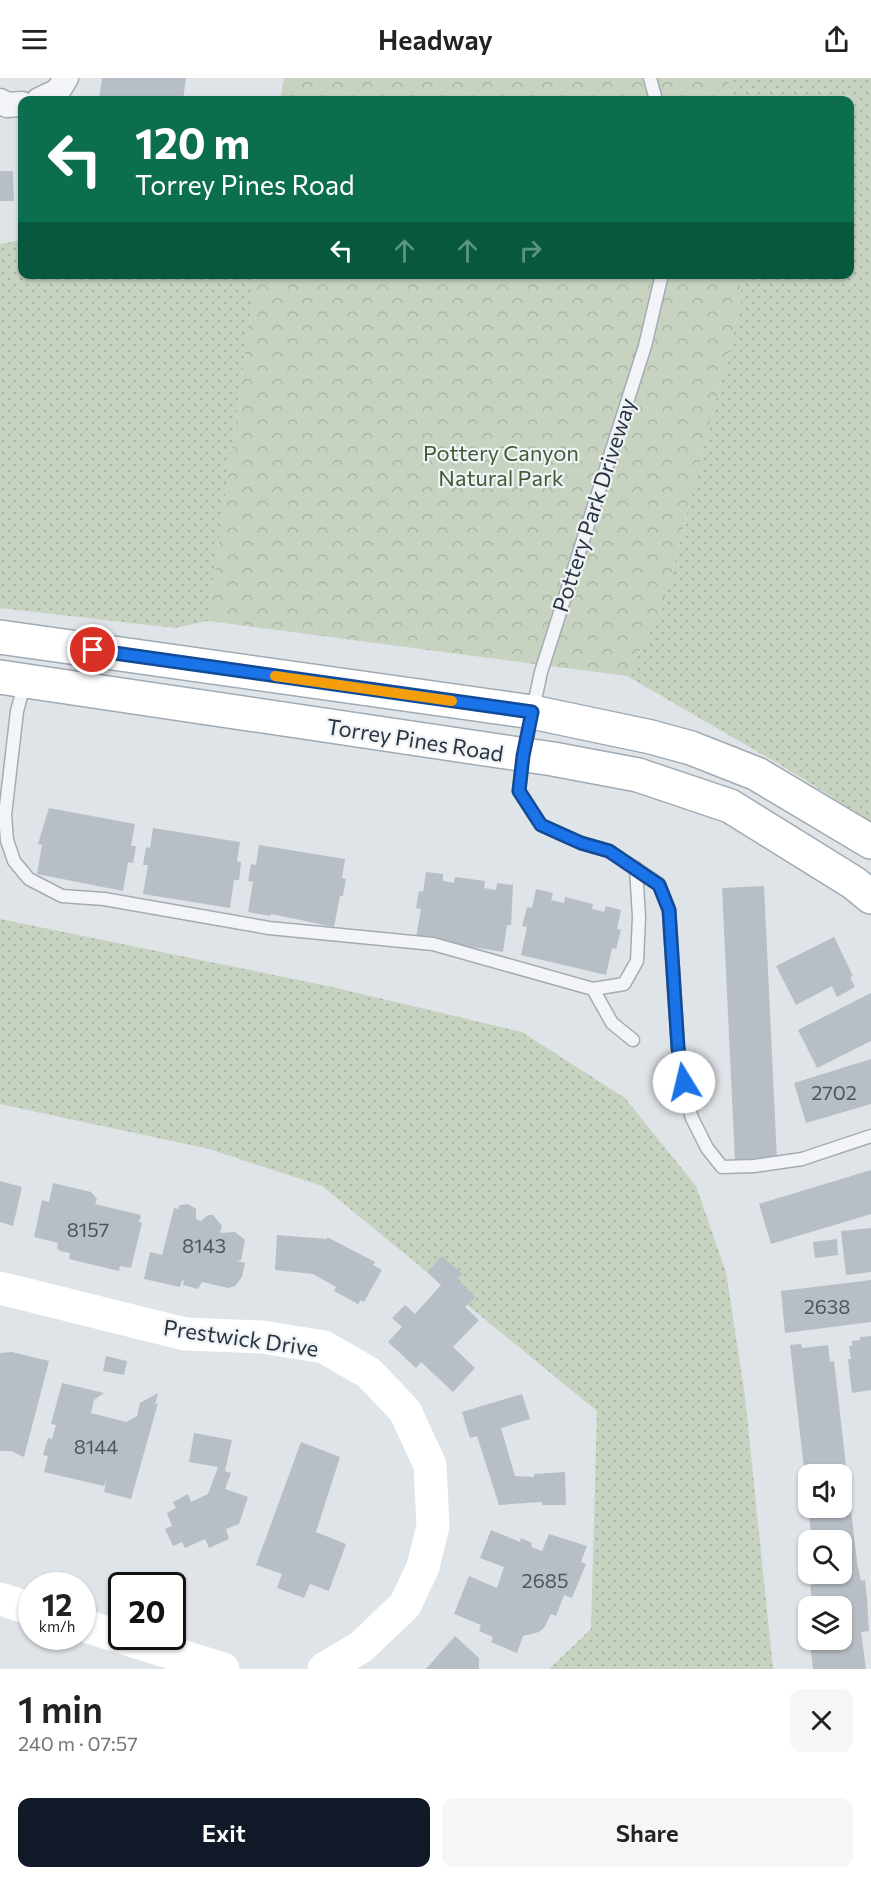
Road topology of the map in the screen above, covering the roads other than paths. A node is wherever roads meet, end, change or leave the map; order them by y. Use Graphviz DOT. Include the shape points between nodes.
graph roads {
  1 [pos="650,78"];
  2 [pos="655,96"];
  3 [pos="0,102"];
  4 [pos="18,104"];
  5 [pos="661,279"];
  6 [pos="0,637"];
  7 [pos="13,679"];
  8 [pos="528,735"];
  9 [pos="871,842"];
  10 [pos="636,868"];
  11 [pos="871,897"];
  12 [pos="593,989"];
  13 [pos="633,1040"];
  14 [pos="871,1136"];
  15 [pos="0,1288"];
  16 [pos="0,1599"];
  17 [pos="18,1605"];
  18 [pos="96,1629"];
  19 [pos="223,1669"];
  20 [pos="324,1669"];
  1 -- 2 [label="lane"];
  3 -- 4 [label="street"];
  5 -- 8 [label="lane, Pottery Park Driveway" via="645,346 541,672"];
  6 -- 8 [label="main road, Torrey Pines Road"];
  7 -- 8 [label="main road, Torrey Pines Road"];
  7 -- 12 [label="lane" via="16,711 5,814 7,840 14,861 29,879 62,896 104,899 270,928 433,944"];
  8 -- 9 [label="main road, Torrey Pines Road" via="651,737 757,774"];
  8 -- 10 [label="lane, Pottery Park Driveway" via="519,791 541,825 609,851"];
  8 -- 11 [label="main road, Torrey Pines Road" via="730,806"];
  10 -- 12 [label="lane" via="637,961 624,984"];
  10 -- 14 [label="lane, Pottery Park Driveway" via="659,885 669,910 678,1048 686,1100 706,1148 722,1167 802,1159"];
  12 -- 13 [label="lane" via="612,1023"];
  15 -- 20 [label="main road, Prestwick Drive" via="185,1334 262,1336 324,1347 369,1373 405,1411 430,1465 433,1526 423,1568 405,1605 361,1647"];
  16 -- 17 [label="main road"];
  18 -- 19 [label="main road"];
}
